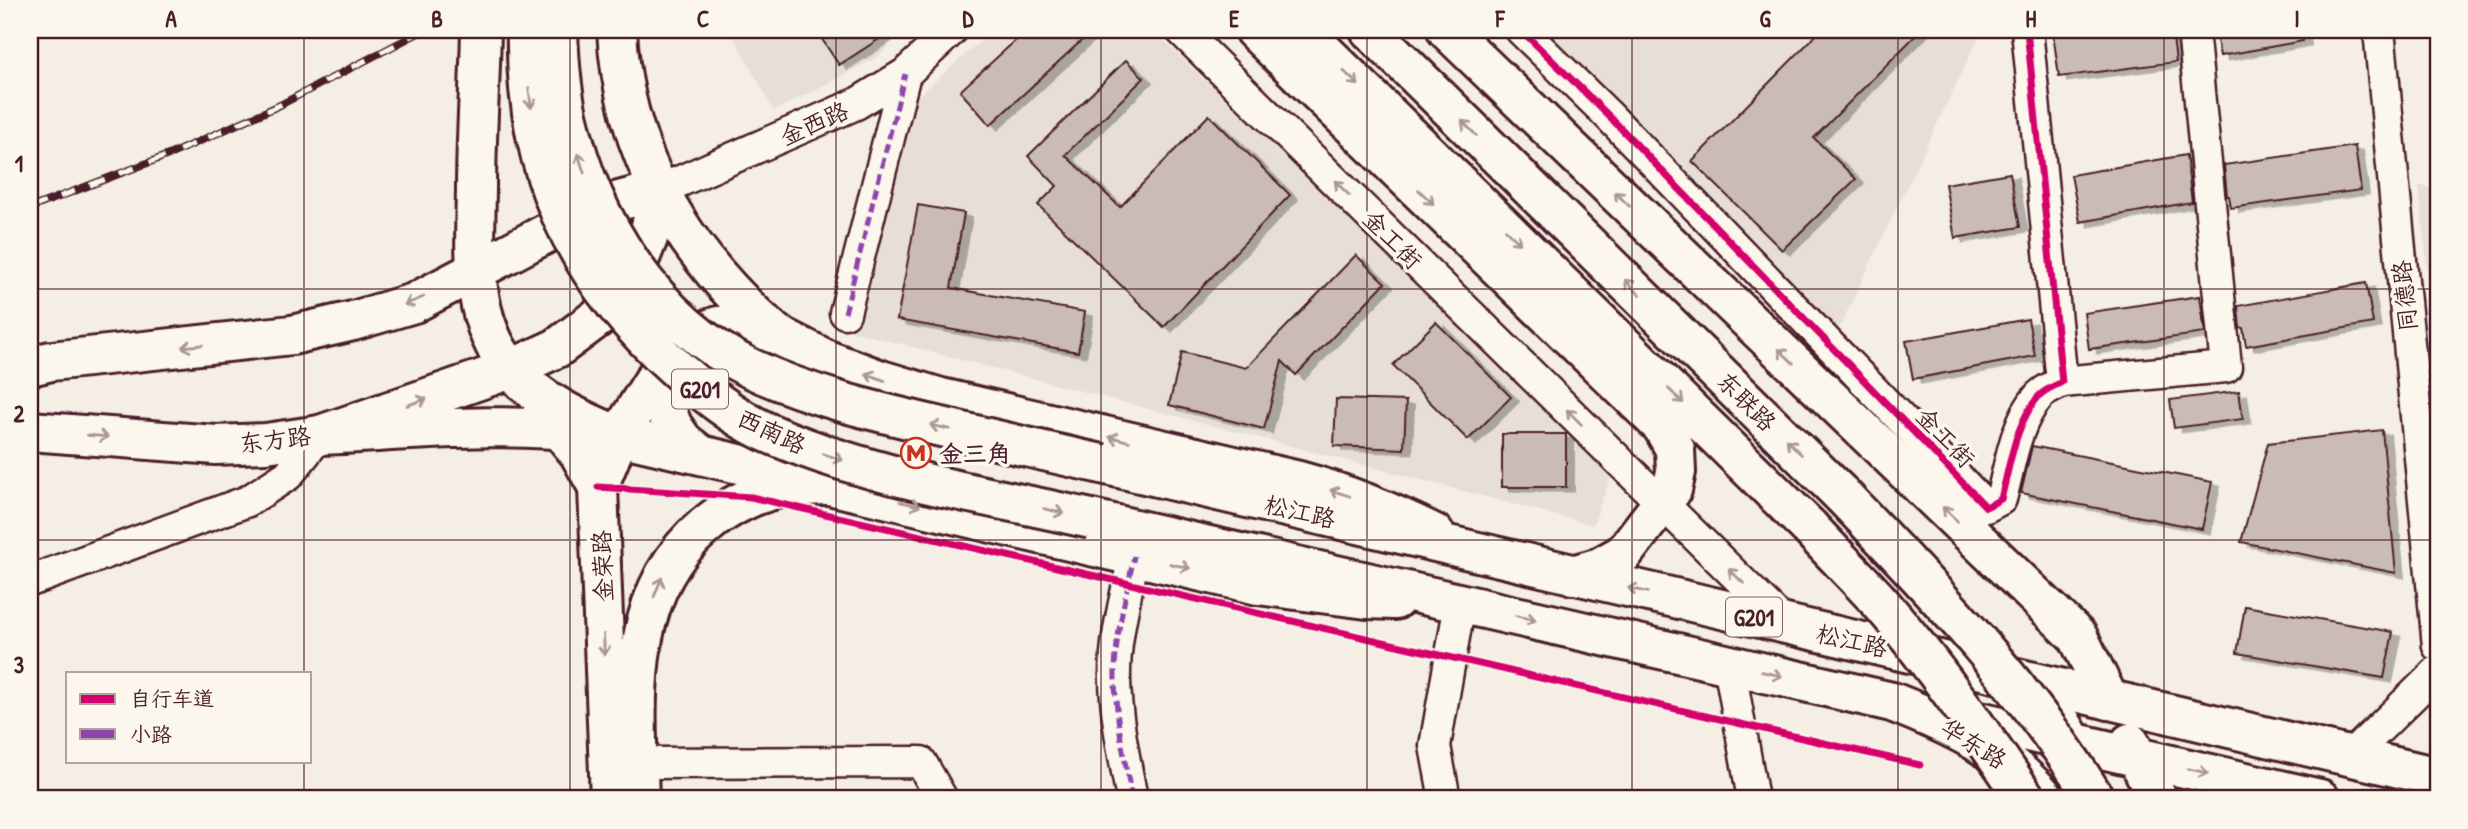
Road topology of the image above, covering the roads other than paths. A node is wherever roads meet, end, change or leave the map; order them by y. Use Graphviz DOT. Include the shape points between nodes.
graph roads {
  1 [pos="481,30"];
  2 [pos="527,30"];
  3 [pos="558,30"];
  4 [pos="617,30"];
  5 [pos="952,30"];
  6 [pos="1181,30"];
  7 [pos="1254,30"];
  8 [pos="1302,30"];
  9 [pos="1370,30"];
  10 [pos="1447,30"];
  11 [pos="1521,30"];
  12 [pos="2027,30"];
  13 [pos="2193,30"];
  14 [pos="2379,30"];
  15 [pos="905,74"];
  16 [pos="660,190"];
  17 [pos="475,271"];
  18 [pos="845,313"];
  19 [pos="776,334"];
  20 [pos="672,351"];
  21 [pos="30,366"];
  22 [pos="511,369"];
  23 [pos="2062,382"];
  24 [pos="557,428"];
  25 [pos="30,431"];
  26 [pos="320,435"];
  27 [pos="619,436"];
  28 [pos="701,455"];
  29 [pos="1102,464"];
  30 [pos="827,485"];
  31 [pos="598,487"];
  32 [pos="1662,504"];
  33 [pos="1091,519"];
  34 [pos="1469,550"];
  35 [pos="1134,556"];
  36 [pos="1573,575"];
  37 [pos="30,581"];
  38 [pos="1460,603"];
  39 [pos="1785,624"];
  40 [pos="2438,646"];
  41 [pos="1730,664"];
  42 [pos="2438,671"];
  43 [pos="2038,683"];
  44 [pos="2109,700"];
  45 [pos="1892,702"];
  46 [pos="2073,743"];
  47 [pos="2351,757"];
  48 [pos="2137,758"];
  49 [pos="921,762"];
  50 [pos="2438,777"];
  51 [pos="638,781"];
  52 [pos="2039,798"];
  53 [pos="610,799"];
  54 [pos="927,799"];
  55 [pos="942,799"];
  56 [pos="1132,799"];
  57 [pos="1445,799"];
  58 [pos="1754,799"];
  59 [pos="2095,799"];
  60 [pos="2106,799"];
  61 [pos="2158,799"];
  62 [pos="2320,799"];
  1 -- 17 [label="main road"];
  2 -- 33 [label="main road, 西南路 / G201, one-way, bridge" via="529,93 537,144 567,228 605,294 695,385 762,430 816,452 879,471"];
  29 -- 3 [label="main road, 西南路 / G201, one-way, bridge" via="841,403 747,367 707,342 641,278 597,205 568,120"];
  4 -- 16 [label="main road" via="625,92 639,142"];
  5 -- 15 [label="street, 金西路"];
  32 -- 6 [label="street, 金工街, one-way"];
  7 -- 32 [label="main road, one-way" via="1662,426 1675,449 1676,472 1672,490"];
  8 -- 52 [label="main road, 东联路, one-way, bridge" via="1809,527 1879,602 1992,748"];
  59 -- 9 [label="main road, 东联路, one-way, bridge" via="1980,646 1914,571"];
  44 -- 10 [label="main road, one-way" via="2078,637"];
  11 -- 23 [label="street, 金工街" via="1986,507 2001,499 2027,414 2040,394"];
  12 -- 23 [label="street"];
  13 -- 23 [label="street" via="2226,366"];
  14 -- 40 [label="street, 同德路"];
  15 -- 16 [label="street, 金西路" via="856,104"];
  15 -- 18 [label="street"];
  16 -- 17 [label="main road" via="568,222"];
  16 -- 19 [label="main road" via="684,234 714,274"];
  16 -- 22 [label="main road, 东方路" via="632,278 600,316 557,348"];
  17 -- 21 [label="main road, one-way" via="414,303 292,335"];
  17 -- 22 [label="main road" via="495,345"];
  19 -- 20 [label="main road" via="719,326 694,334"];
  34 -- 19 [label="main road, one-way" via="1342,493 941,398 838,364"];
  20 -- 27 [label="main road, 金荣路"];
  20 -- 28 [label="main road" via="664,403 683,441"];
  22 -- 24 [label="main road"];
  26 -- 22 [label="main road, 东方路, one-way"];
  22 -- 27 [label="main road" via="574,417"];
  24 -- 26 [label="main road"];
  24 -- 27 [label="main road"];
  24 -- 31 [label="main road" via="579,453"];
  25 -- 26 [label="main road, 东方路, one-way" via="216,445"];
  26 -- 37 [label="street" via="288,475 248,500"];
  27 -- 28 [label="main road"];
  27 -- 31 [label="main road, 金荣路"];
  28 -- 30 [label="main road"];
  29 -- 34 [label="main road, 松江路 / G201"];
  30 -- 35 [label="main road, one-way"];
  51 -- 30 [label="main road, 金荣路, one-way" via="638,664 648,611 665,570 687,540 716,516 751,497 785,488"];
  31 -- 53 [label="main road, 金荣路, one-way"];
  32 -- 36 [label="main road" via="1623,554"];
  39 -- 32 [label="street, 金工街, one-way"];
  33 -- 38 [label="main road, 松江路"];
  34 -- 36 [label="main road, 松江路 / G201"];
  35 -- 38 [label="main road, one-way" via="1305,592"];
  35 -- 56 [label="street" via="1115,677 1118,724"];
  39 -- 36 [label="main road, 松江路 / G201, one-way"];
  38 -- 41 [label="main road, 松江路 / G201, one-way"];
  38 -- 57 [label="street" via="1435,746"];
  39 -- 43 [label="main road, 松江路 / G201"];
  41 -- 45 [label="main road, 松江路 / G201, one-way"];
  41 -- 58 [label="street"];
  42 -- 47 [label="street"];
  43 -- 44 [label="main road, 松江路"];
  43 -- 46 [label="main road"];
  44 -- 47 [label="main road, 松江路"];
  44 -- 48 [label="main road"];
  45 -- 46 [label="main road, 松江路"];
  45 -- 52 [label="main road, 华东路 / G201" via="1945,723 1998,753"];
  46 -- 48 [label="main road, 松江路"];
  46 -- 60 [label="main road"];
  47 -- 50 [label="main road, 松江路"];
  48 -- 61 [label="main road"];
  48 -- 62 [label="main road, 松江路, one-way"];
  49 -- 51 [label="street"];
  49 -- 54 [label="street"];
  49 -- 55 [label="street"];
}
